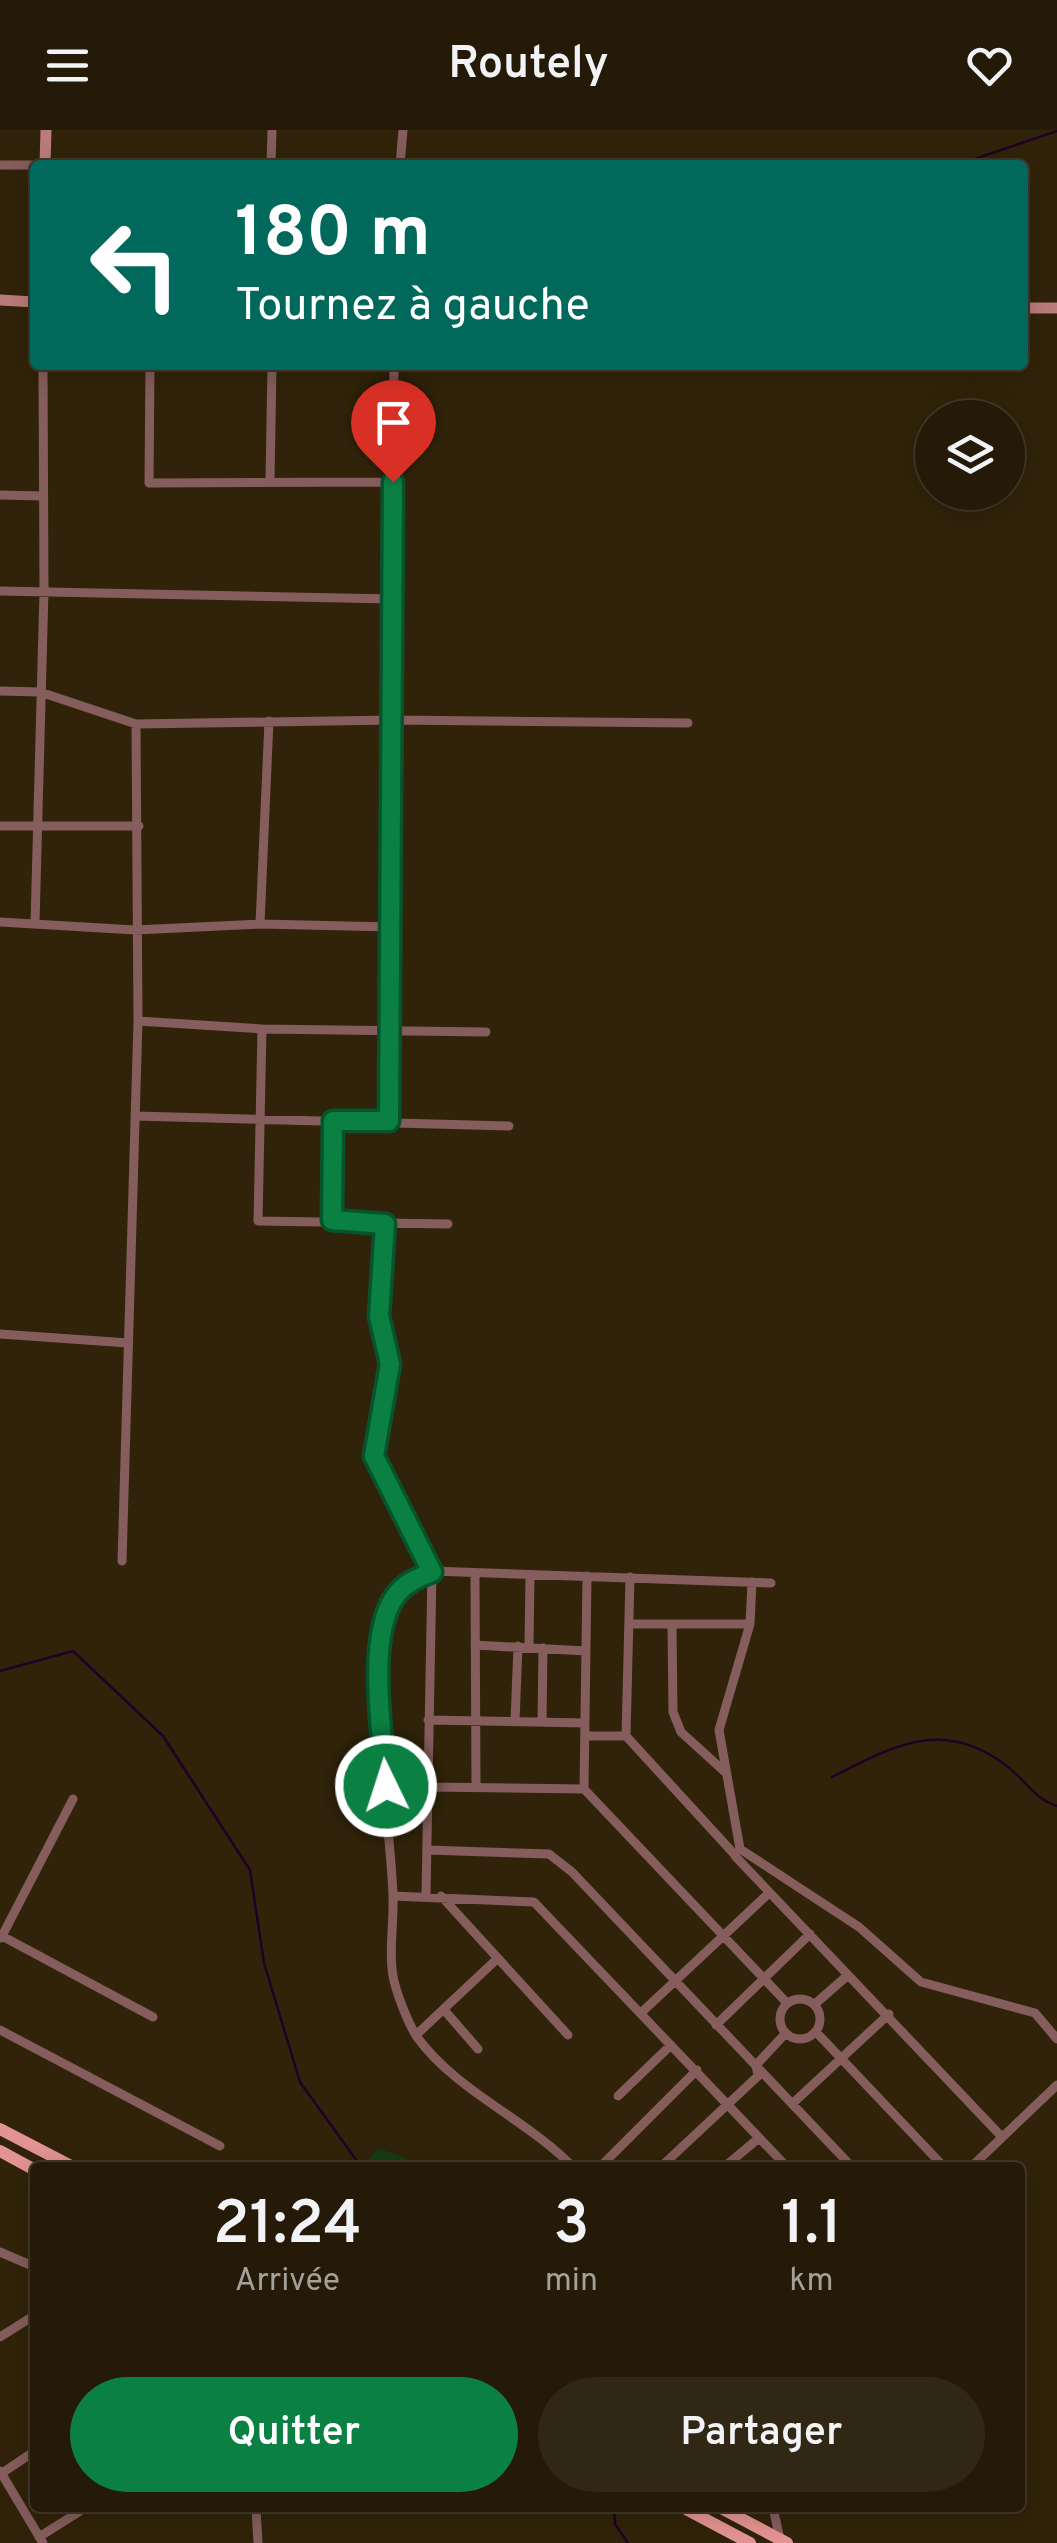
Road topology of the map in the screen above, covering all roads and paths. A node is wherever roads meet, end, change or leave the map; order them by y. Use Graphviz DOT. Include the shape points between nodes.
graph roads {
  1 [pos="46,130"];
  2 [pos="272,130"];
  3 [pos="402,130"];
  4 [pos="45,160"];
  5 [pos="271,160"];
  6 [pos="400,160"];
  7 [pos="0,165"];
  8 [pos="30,165"];
  9 [pos="0,300"];
  10 [pos="30,302"];
  11 [pos="1028,308"];
  12 [pos="1057,308"];
  13 [pos="43,370"];
  14 [pos="150,370"];
  15 [pos="272,370"];
  16 [pos="394,370"];
  17 [pos="270,480"];
  18 [pos="393,482"];
  19 [pos="0,495"];
  20 [pos="42,496"];
  21 [pos="0,591"];
  22 [pos="44,591"];
  23 [pos="392,599"];
  24 [pos="0,690"];
  25 [pos="40,692"];
  26 [pos="392,720"];
  27 [pos="269,721"];
  28 [pos="688,723"];
  29 [pos="136,724"];
  30 [pos="0,826"];
  31 [pos="37,826"];
  32 [pos="139,826"];
  33 [pos="0,922"];
  34 [pos="35,923"];
  35 [pos="260,924"];
  36 [pos="392,927"];
  37 [pos="135,930"];
  38 [pos="138,1021"];
  39 [pos="262,1030"];
  40 [pos="391,1030"];
  41 [pos="486,1032"];
  42 [pos="136,1116"];
  43 [pos="260,1119"];
  44 [pos="333,1121"];
  45 [pos="389,1121"];
  46 [pos="509,1126"];
  47 [pos="332,1220"];
  48 [pos="385,1224"];
  49 [pos="448,1224"];
  50 [pos="0,1334"];
  51 [pos="128,1343"];
  52 [pos="122,1561"];
  53 [pos="432,1572"];
  54 [pos="530,1575"];
  55 [pos="475,1576"];
  56 [pos="587,1576"];
  57 [pos="630,1578"];
  58 [pos="752,1582"];
  59 [pos="771,1582"];
  60 [pos="630,1624"];
  61 [pos="750,1624"];
  62 [pos="672,1625"];
  63 [pos="475,1645"];
  64 [pos="523,1646"];
  65 [pos="543,1648"];
  66 [pos="586,1650"];
  67 [pos="475,1719"];
  68 [pos="428,1720"];
  69 [pos="516,1722"];
  70 [pos="542,1722"];
  71 [pos="585,1723"];
  72 [pos="585,1736"];
  73 [pos="626,1736"];
  74 [pos="726,1773"];
  75 [pos="476,1786"];
  76 [pos="428,1787"];
  77 [pos="584,1789"];
  78 [pos="73,1799"];
  79 [pos="427,1850"];
  80 [pos="737,1853"];
  81 [pos="426,1894"];
  82 [pos="768,1894"];
  83 [pos="393,1896"];
  84 [pos="440,1896"];
  85 [pos="810,1934"];
  86 [pos="1,1937"];
  87 [pos="722,1937"];
  88 [pos="498,1958"];
  89 [pos="848,1974"];
  90 [pos="762,1980"];
  91 [pos="672,1982"];
  92 [pos="787,2002"];
  93 [pos="815,2004"];
  94 [pos="445,2011"];
  95 [pos="642,2012"];
  96 [pos="888,2014"];
  97 [pos="153,2017"];
  98 [pos="716,2026"];
  99 [pos="0,2030"];
  100 [pos="816,2032"];
  101 [pos="568,2034"];
  102 [pos="785,2034"];
  103 [pos="416,2035"];
  104 [pos="1057,2039"];
  105 [pos="671,2044"];
  106 [pos="478,2049"];
  107 [pos="840,2060"];
  108 [pos="756,2065"];
  109 [pos="697,2070"];
  110 [pos="1057,2085"];
  111 [pos="618,2096"];
  112 [pos="792,2104"];
  113 [pos="728,2106"];
  114 [pos="0,2130"];
  115 [pos="1001,2136"];
  116 [pos="759,2138"];
  117 [pos="220,2146"];
  118 [pos="0,2152"];
  119 [pos="63,2162"];
  120 [pos="568,2162"];
  121 [pos="606,2162"];
  122 [pos="665,2162"];
  123 [pos="732,2162"];
  124 [pos="782,2162"];
  125 [pos="846,2162"];
  126 [pos="940,2162"];
  127 [pos="976,2162"];
  128 [pos="30,2167"];
  129 [pos="0,2252"];
  130 [pos="30,2265"];
  131 [pos="30,2318"];
  132 [pos="0,2337"];
  133 [pos="30,2454"];
  134 [pos="1,2472"];
  135 [pos="80,2512"];
  136 [pos="256,2512"];
  137 [pos="692,2512"];
  138 [pos="729,2512"];
  139 [pos="774,2512"];
  140 [pos="41,2540"];
  141 [pos="784,2541"];
  142 [pos="258,2543"];
  143 [pos="750,2543"];
  1 -- 4 [label="street"];
  2 -- 5 [label="street"];
  3 -- 6 [label="street"];
  7 -- 8 [label="street"];
  9 -- 10 [label="street"];
  11 -- 12 [label="street"];
  13 -- 20 [label="street"];
  14 -- 17 [label="street" via="149,484"];
  15 -- 17 [label="street"];
  16 -- 18 [label="street"];
  17 -- 18 [label="street"];
  18 -- 23 [label="street"];
  19 -- 20 [label="street"];
  20 -- 22 [label="street"];
  21 -- 22 [label="street"];
  22 -- 23 [label="street"];
  22 -- 25 [label="street"];
  23 -- 26 [label="street"];
  24 -- 25 [label="street"];
  25 -- 29 [label="street"];
  25 -- 31 [label="street"];
  26 -- 27 [label="street"];
  26 -- 28 [label="street"];
  26 -- 36 [label="street"];
  27 -- 29 [label="street"];
  27 -- 35 [label="street"];
  29 -- 32 [label="street"];
  30 -- 31 [label="street"];
  31 -- 32 [label="street"];
  31 -- 34 [label="street"];
  32 -- 37 [label="street"];
  33 -- 34 [label="street"];
  34 -- 37 [label="street"];
  35 -- 36 [label="street"];
  35 -- 37 [label="street"];
  36 -- 40 [label="street"];
  37 -- 38 [label="street"];
  38 -- 39 [label="street"];
  38 -- 42 [label="street"];
  39 -- 40 [label="street"];
  39 -- 43 [label="street"];
  40 -- 41 [label="street"];
  40 -- 45 [label="street"];
  42 -- 43 [label="street"];
  42 -- 51 [label="street"];
  43 -- 44 [label="street"];
  43 -- 47 [label="street" via="258,1221"];
  44 -- 45 [label="street"];
  44 -- 47 [label="street"];
  45 -- 46 [label="street"];
  47 -- 48 [label="street"];
  48 -- 49 [label="street"];
  48 -- 53 [label="street" via="379,1316 390,1364 374,1456"];
  50 -- 51 [label="street"];
  51 -- 52 [label="street"];
  53 -- 55 [label="street"];
  53 -- 68 [label="street"];
  53 -- 83 [label="street" via="392,1599 383,1630 379,1676"];
  54 -- 55 [label="street"];
  54 -- 56 [label="street"];
  54 -- 64 [label="street"];
  55 -- 63 [label="street"];
  56 -- 57 [label="street"];
  56 -- 66 [label="street"];
  57 -- 58 [label="street"];
  57 -- 60 [label="street"];
  58 -- 59 [label="street"];
  58 -- 61 [label="street"];
  60 -- 62 [label="street"];
  60 -- 73 [label="street"];
  61 -- 62 [label="street"];
  61 -- 74 [label="street" via="719,1730"];
  62 -- 74 [label="street" via="673,1712 681,1732"];
  63 -- 64 [label="street"];
  63 -- 67 [label="street"];
  64 -- 65 [label="street"];
  64 -- 69 [label="street"];
  65 -- 66 [label="street"];
  65 -- 70 [label="street"];
  66 -- 71 [label="street"];
  67 -- 68 [label="street"];
  67 -- 69 [label="street"];
  67 -- 75 [label="street"];
  68 -- 76 [label="street"];
  69 -- 70 [label="street"];
  70 -- 71 [label="street"];
  71 -- 72 [label="street"];
  72 -- 73 [label="street"];
  72 -- 77 [label="street"];
  73 -- 80 [label="street"];
  74 -- 80 [label="street"];
  75 -- 76 [label="street"];
  75 -- 77 [label="street"];
  76 -- 79 [label="street"];
  77 -- 87 [label="street"];
  78 -- 86 [label="street"];
  79 -- 81 [label="street"];
  79 -- 91 [label="street" via="549,1854"];
  80 -- 82 [label="street"];
  80 -- 104 [label="street" via="859,1927 921,1982 1035,2014"];
  81 -- 83 [label="street"];
  81 -- 84 [label="street"];
  82 -- 85 [label="street"];
  82 -- 87 [label="street"];
  83 -- 103 [label="street" via="393,1979"];
  84 -- 88 [label="street"];
  84 -- 95 [label="street" via="534,1902"];
  85 -- 89 [label="street"];
  85 -- 90 [label="street"];
  86 -- 97 [label="street"];
  87 -- 90 [label="street"];
  87 -- 91 [label="street"];
  88 -- 94 [label="street"];
  88 -- 101 [label="street"];
  89 -- 93 [label="street"];
  89 -- 96 [label="street"];
  90 -- 92 [label="street"];
  90 -- 98 [label="street"];
  91 -- 95 [label="street"];
  91 -- 98 [label="street"];
  92 -- 93 [label="street" via="802,1998"];
  92 -- 102 [label="street" via="779,2018"];
  93 -- 100 [label="street" via="821,2018"];
  94 -- 103 [label="street"];
  94 -- 106 [label="street"];
  95 -- 105 [label="street"];
  96 -- 107 [label="street"];
  96 -- 115 [label="street"];
  98 -- 108 [label="street"];
  99 -- 117 [label="street"];
  100 -- 102 [label="street" via="801,2040"];
  100 -- 107 [label="street"];
  102 -- 108 [label="street"];
  103 -- 120 [label="street" via="449,2070"];
  105 -- 109 [label="street"];
  105 -- 111 [label="street"];
  107 -- 112 [label="street"];
  107 -- 126 [label="street"];
  108 -- 112 [label="street"];
  108 -- 113 [label="street" via="758,2076"];
  109 -- 113 [label="street"];
  109 -- 121 [label="street"];
  110 -- 115 [label="street"];
  112 -- 125 [label="street"];
  113 -- 116 [label="street"];
  113 -- 122 [label="street"];
  114 -- 119 [label="main road"];
  115 -- 127 [label="street"];
  116 -- 123 [label="street"];
  116 -- 124 [label="street"];
  118 -- 128 [label="main road"];
  129 -- 130 [label="street"];
  131 -- 132 [label="street"];
  133 -- 134 [label="street"];
  134 -- 140 [label="street"];
  135 -- 140 [label="street"];
  136 -- 142 [label="street"];
  137 -- 143 [label="main road"];
  138 -- 141 [label="main road"];
  139 -- 141 [label="street"];
}
